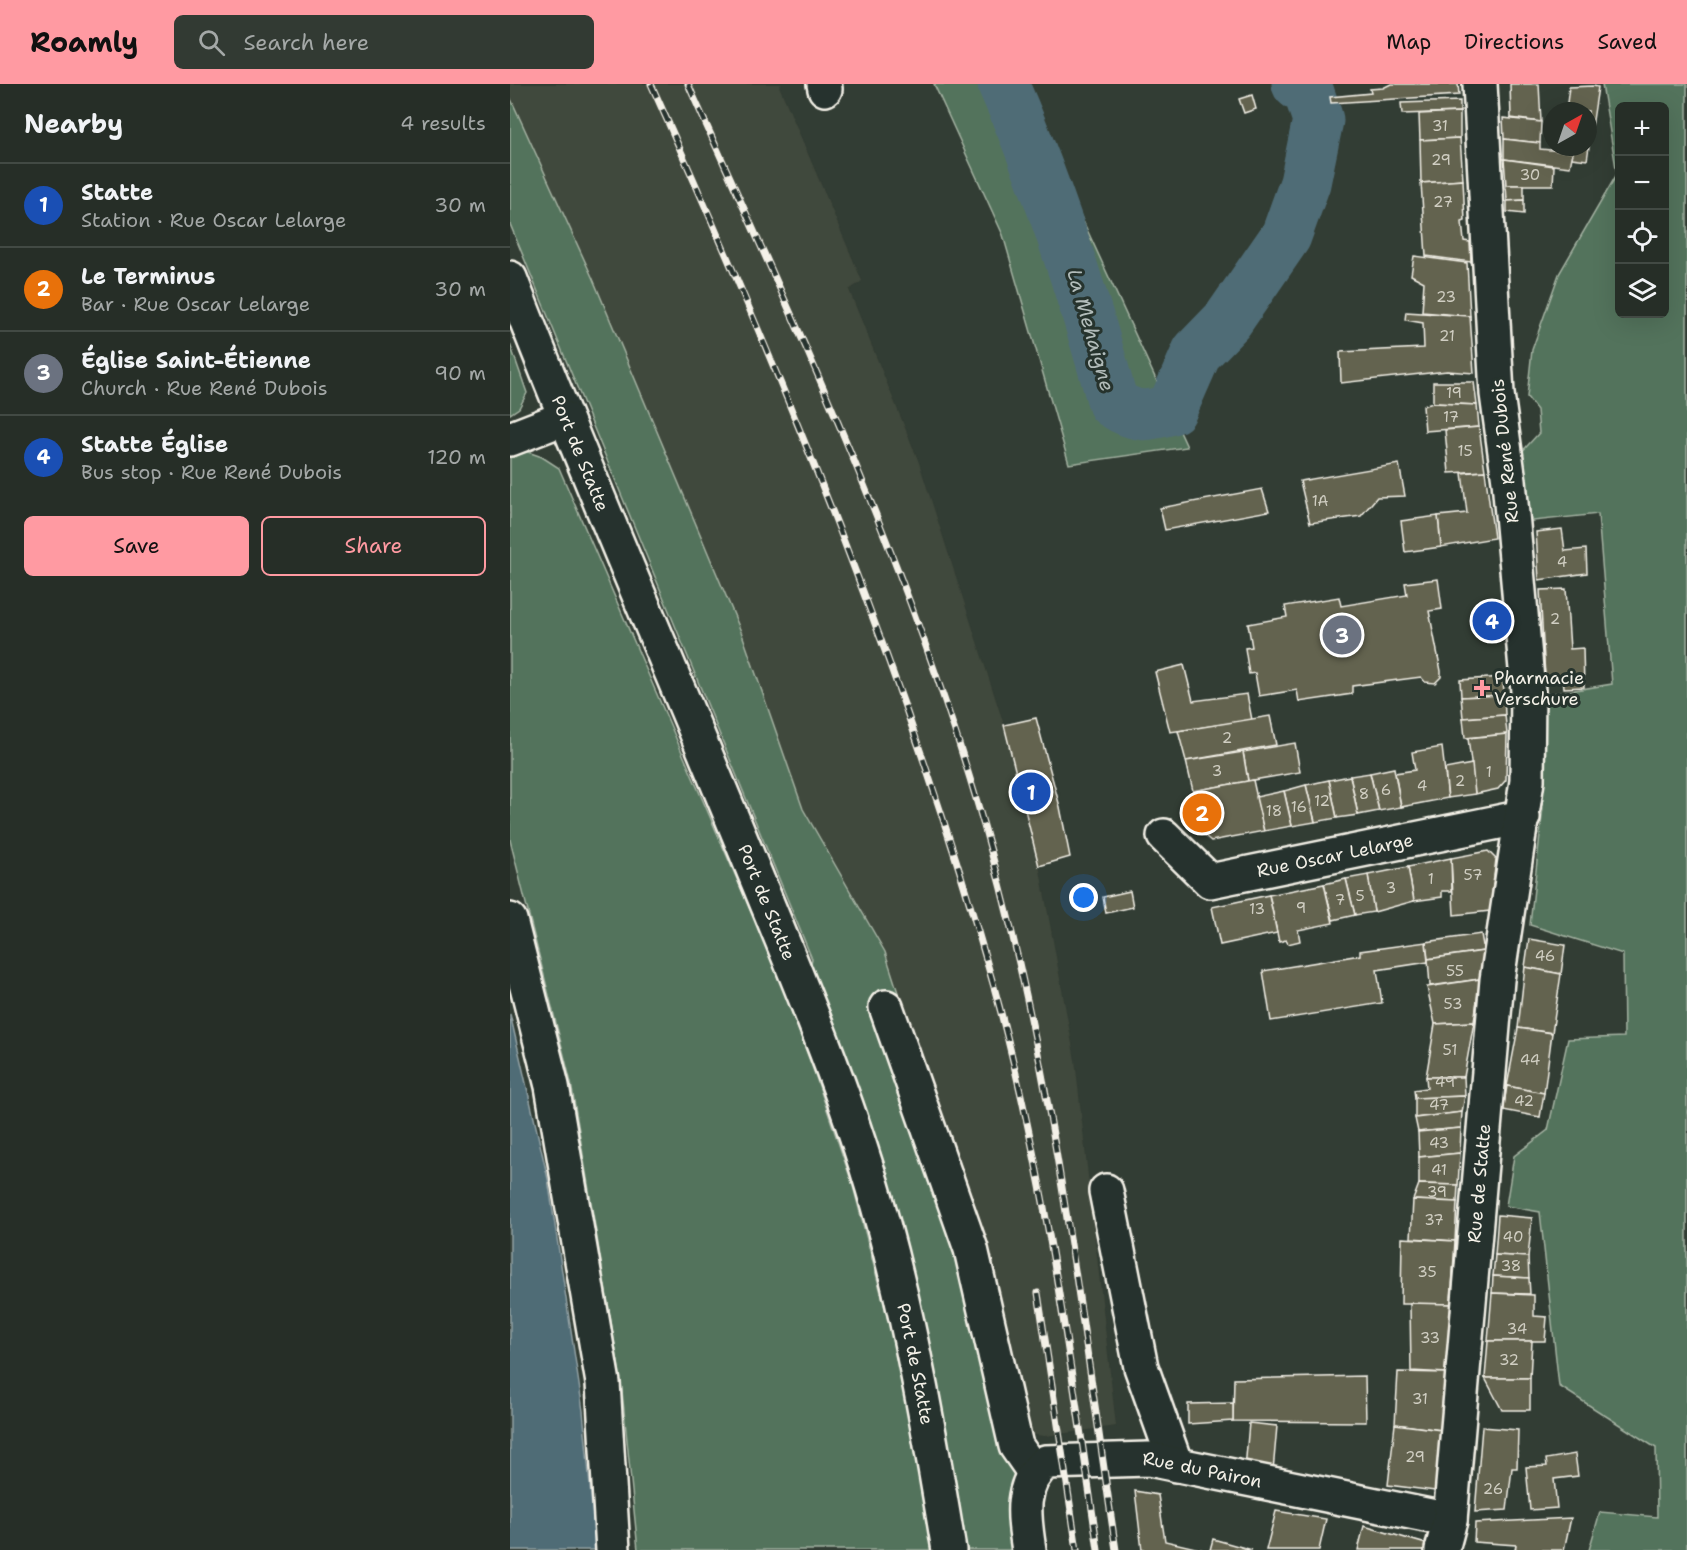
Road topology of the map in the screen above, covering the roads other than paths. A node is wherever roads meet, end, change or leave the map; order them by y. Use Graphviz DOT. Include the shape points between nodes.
graph roads {
  1 [pos="1480,84"];
  2 [pos="510,278"];
  3 [pos="564,418"];
  4 [pos="512,439"];
  5 [pos="1522,817"];
  6 [pos="1164,836"];
  7 [pos="510,920"];
  8 [pos="886,1007"];
  9 [pos="1106,1191"];
  10 [pos="1176,1465"];
  11 [pos="1034,1472"];
  12 [pos="1446,1535"];
  13 [pos="613,1550"];
  14 [pos="949,1550"];
  15 [pos="1029,1550"];
  1 -- 5 [label="street, Rue René Dubois" via="1497,394 1528,691 1527,781"];
  2 -- 3 [label="street, Port de Statte"];
  3 -- 4 [label="street"];
  3 -- 14 [label="street, Port de Statte" via="704,749 848,1114 883,1224 928,1426"];
  5 -- 6 [label="street, Rue Oscar Lelarge" via="1210,881"];
  5 -- 12 [label="street, Rue de Statte" via="1497,980"];
  7 -- 13 [label="street" via="552,1086 603,1383"];
  8 -- 11 [label="street" via="971,1249 1016,1446"];
  9 -- 10 [label="street" via="1141,1366"];
  10 -- 11 [label="street, Rue du Pairon" via="1149,1459 1046,1462"];
  10 -- 12 [label="street, Rue du Pairon"];
  11 -- 15 [label="street" via="1027,1484 1024,1520"];
}
